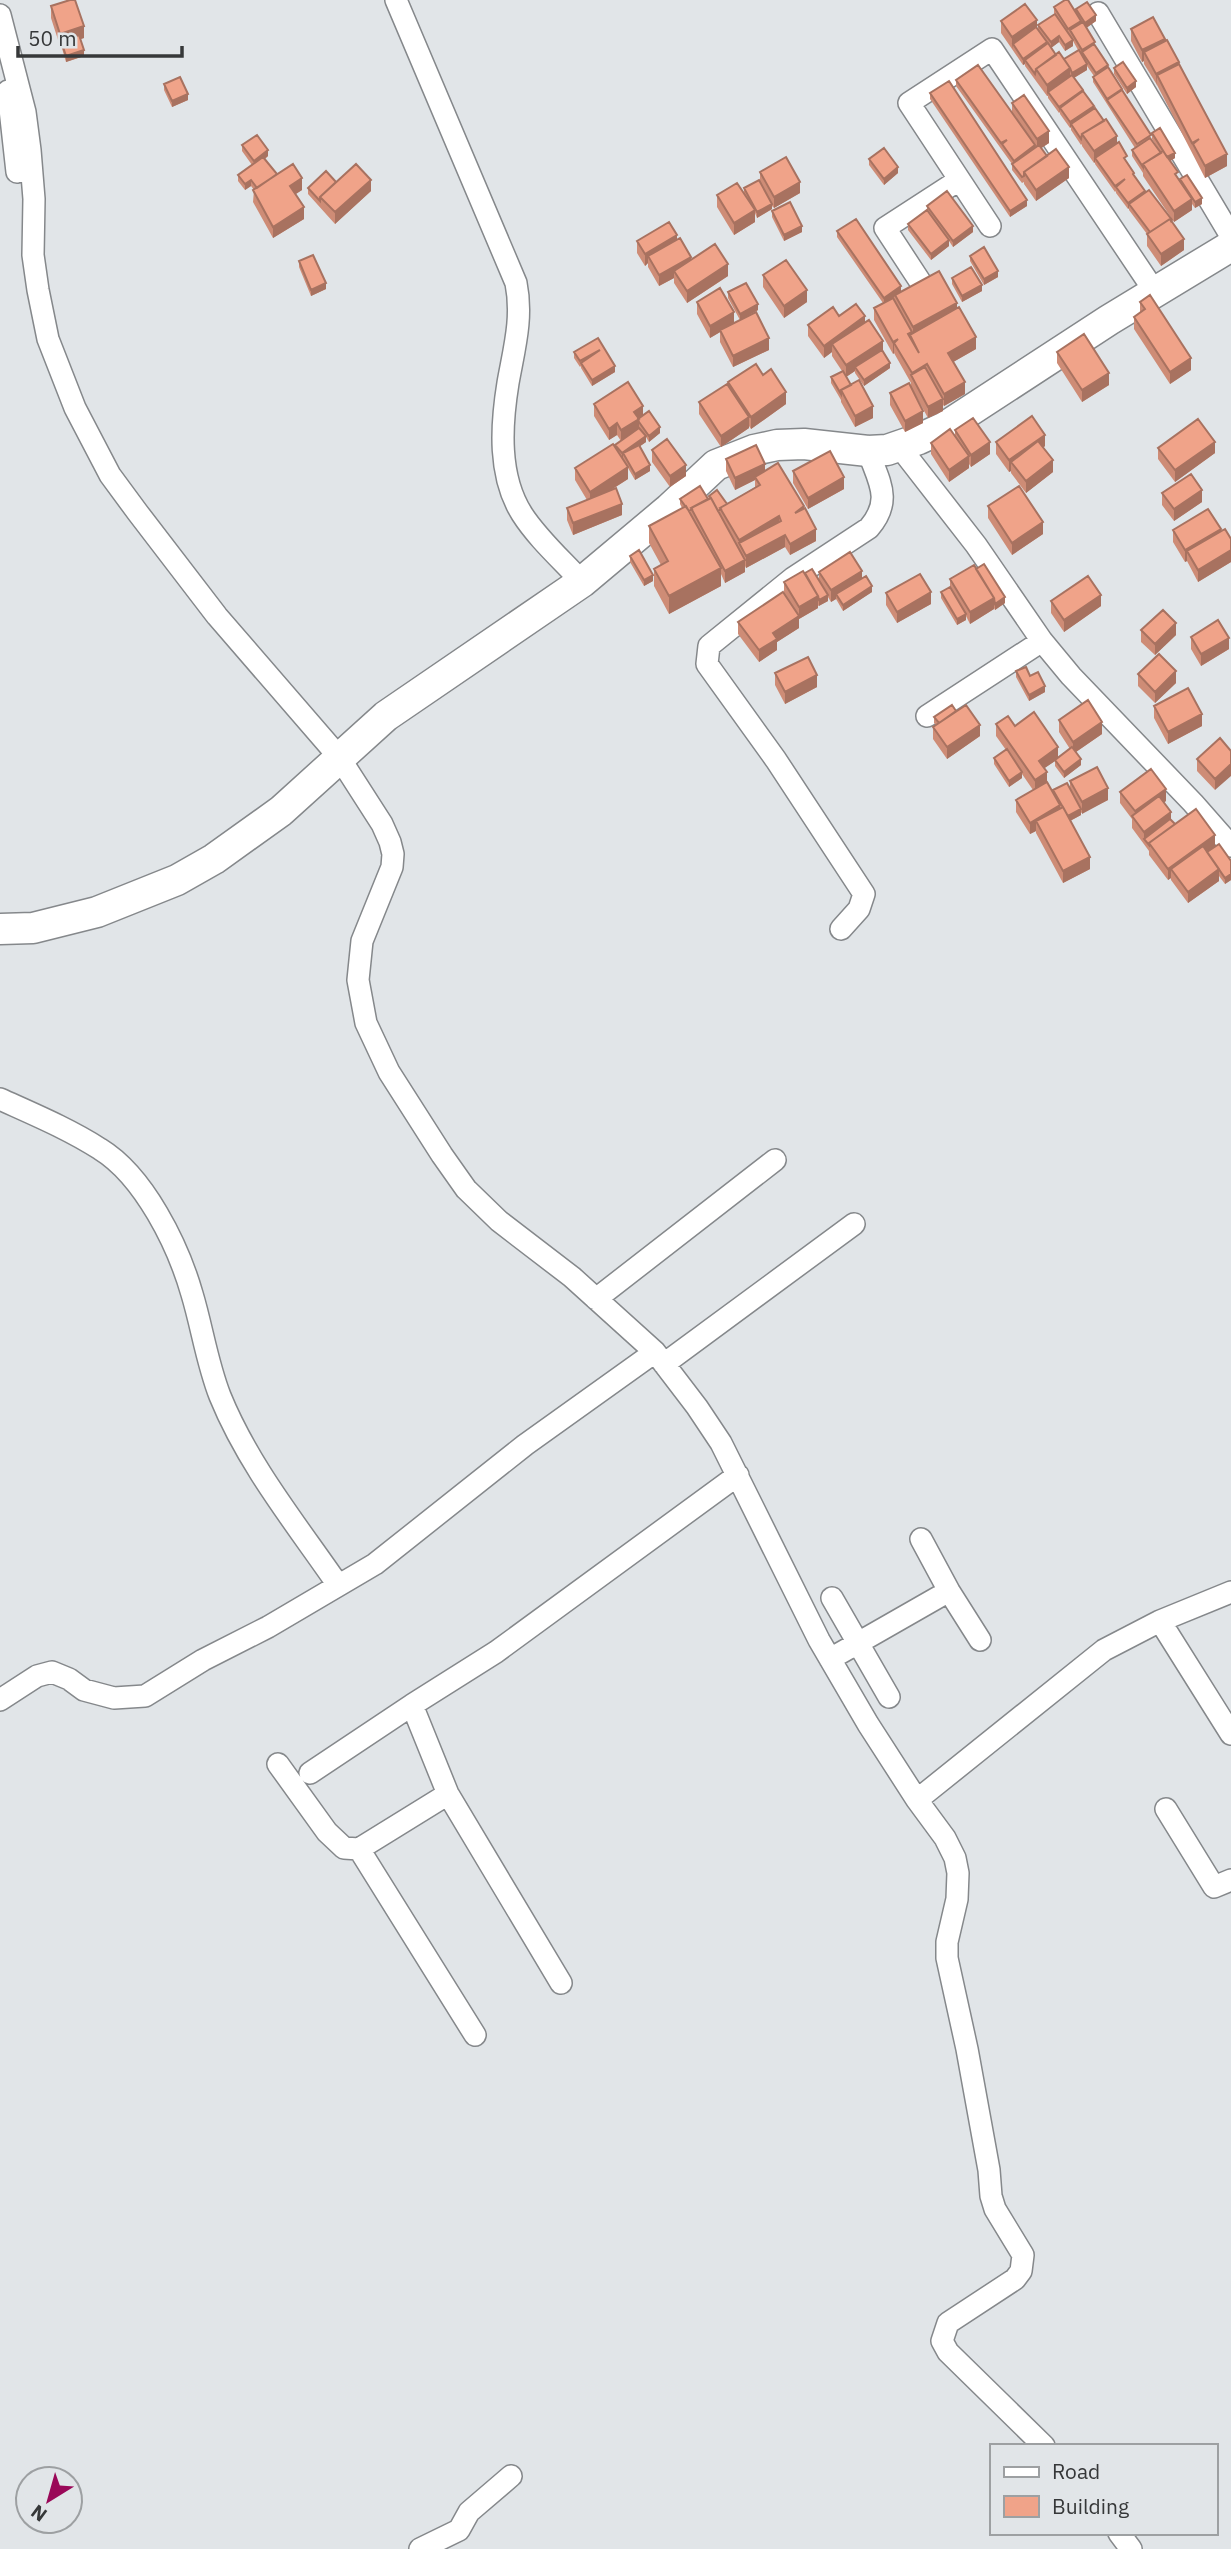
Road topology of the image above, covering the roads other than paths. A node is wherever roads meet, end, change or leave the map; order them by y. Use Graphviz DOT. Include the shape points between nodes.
graph roads {
  1 [pos="396,0"];
  2 [pos="1098,13"];
  3 [pos="0,15"];
  4 [pos="0,57"];
  5 [pos="17,172"];
  6 [pos="959,180"];
  7 [pos="990,226"];
  8 [pos="1231,236"];
  9 [pos="1231,246"];
  10 [pos="921,283"];
  11 [pos="1155,292"];
  12 [pos="899,446"];
  13 [pos="868,452"];
  14 [pos="582,582"];
  15 [pos="1042,641"];
  16 [pos="927,716"];
  17 [pos="339,757"];
  18 [pos="1231,846"];
  19 [pos="0,929"];
  20 [pos="841,929"];
  21 [pos="0,1099"];
  22 [pos="775,1160"];
  23 [pos="853,1224"];
  24 [pos="596,1299"];
  25 [pos="659,1358"];
  26 [pos="738,1475"];
  27 [pos="921,1539"];
  28 [pos="338,1585"];
  29 [pos="949,1591"];
  30 [pos="1231,1592"];
  31 [pos="832,1598"];
  32 [pos="1160,1621"];
  33 [pos="979,1640"];
  34 [pos="857,1644"];
  35 [pos="830,1659"];
  36 [pos="889,1697"];
  37 [pos="0,1700"];
  38 [pos="412,1706"];
  39 [pos="1231,1734"];
  40 [pos="278,1763"];
  41 [pos="310,1773"];
  42 [pos="448,1794"];
  43 [pos="917,1800"];
  44 [pos="1166,1809"];
  45 [pos="359,1849"];
  46 [pos="1231,1880"];
  47 [pos="561,1983"];
  48 [pos="475,2035"];
  49 [pos="1042,2444"];
  50 [pos="511,2476"];
  51 [pos="420,2549"];
  1 -- 14 [label="street" via="516,283 519,324 503,443 509,484 529,523"];
  2 -- 8 [label="street"];
  3 -- 17 [label="street" via="27,125 38,290 48,339 75,408 110,475 138,513 217,616"];
  4 -- 5 [label="street" via="8,87"];
  6 -- 7 [label="street"];
  6 -- 10 [label="street" via="885,228"];
  6 -- 11 [label="street" via="909,103 992,48"];
  9 -- 11 [label="street"];
  11 -- 12 [label="street" via="945,427"];
  12 -- 13 [label="street"];
  12 -- 15 [label="street" via="976,545"];
  13 -- 14 [label="street" via="790,444 733,457 716,465"];
  13 -- 20 [label="street" via="884,494 877,519 793,578 709,646 706,658 864,894 859,909"];
  14 -- 17 [label="street" via="386,716"];
  15 -- 16 [label="street"];
  15 -- 18 [label="street"];
  17 -- 19 [label="street" via="281,811 177,880 97,912 33,928"];
  17 -- 24 [label="street" via="382,824 393,854 359,962 366,1023 388,1072 466,1189"];
  21 -- 28 [label="street" via="102,1150 136,1181 157,1212 191,1291 211,1370 231,1422"];
  22 -- 24 [label="street"];
  23 -- 25 [label="street"];
  24 -- 25 [label="street"];
  25 -- 26 [label="street" via="721,1443"];
  25 -- 28 [label="street" via="525,1445 375,1564"];
  26 -- 35 [label="street"];
  26 -- 38 [label="street" via="496,1652"];
  27 -- 29 [label="street"];
  28 -- 37 [label="street" via="145,1696 114,1698 83,1690 52,1672 37,1676"];
  29 -- 33 [label="street"];
  29 -- 34 [label="street"];
  30 -- 32 [label="street"];
  31 -- 34 [label="street"];
  32 -- 39 [label="street"];
  32 -- 43 [label="street" via="1091,1659"];
  34 -- 35 [label="street"];
  34 -- 36 [label="street"];
  35 -- 43 [label="street"];
  38 -- 41 [label="street"];
  38 -- 42 [label="street"];
  40 -- 45 [label="street" via="327,1832 344,1848"];
  42 -- 45 [label="street"];
  42 -- 47 [label="street"];
  43 -- 49 [label="street" via="955,1858 957,1899 947,1958 991,2196 1023,2255 1015,2279 948,2323 942,2341"];
  44 -- 46 [label="street" via="1214,1886"];
  45 -- 48 [label="street"];
  50 -- 51 [label="street" via="469,2512 459,2530"];
}
